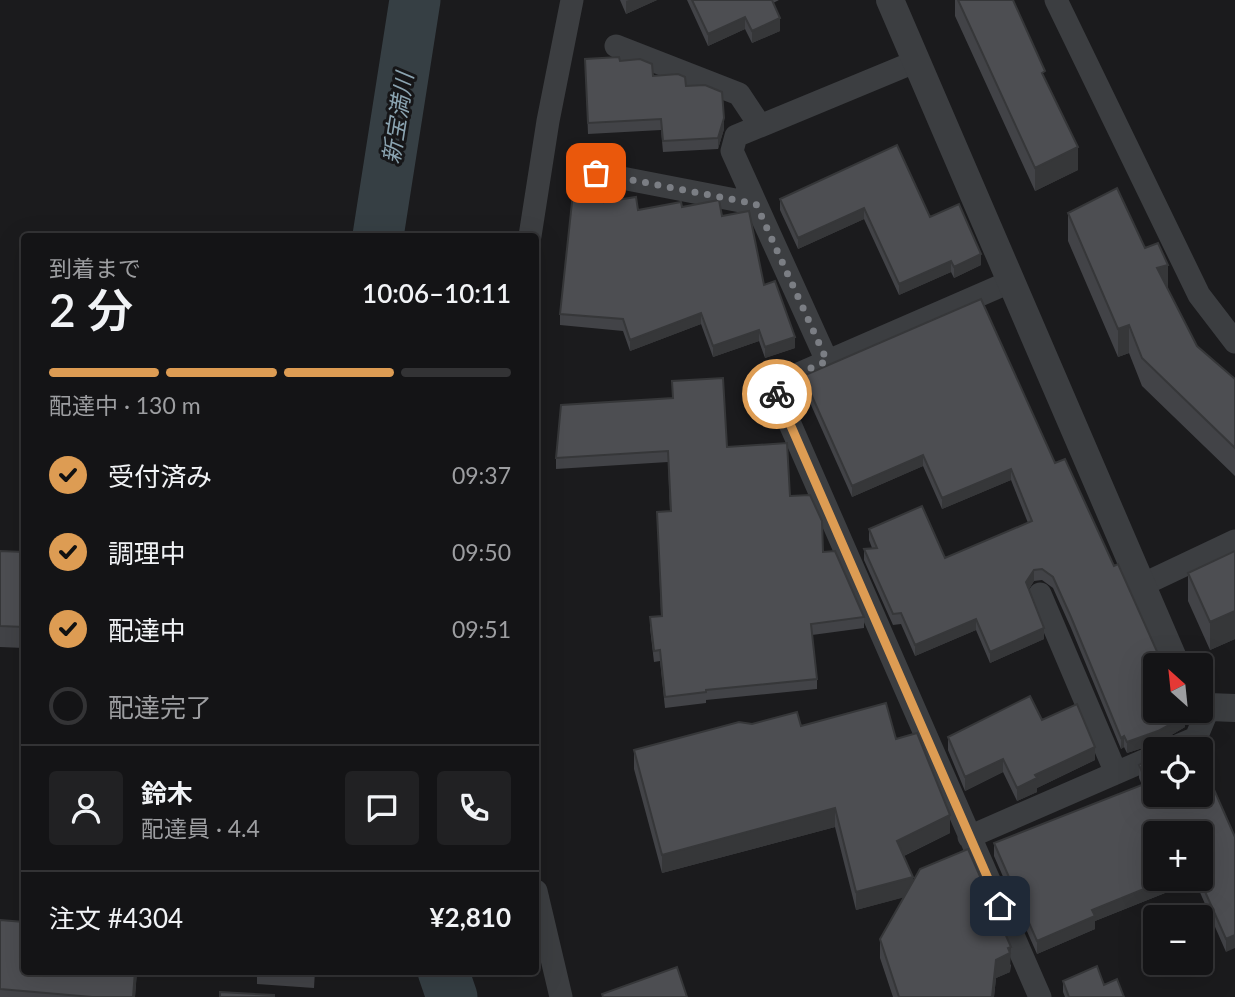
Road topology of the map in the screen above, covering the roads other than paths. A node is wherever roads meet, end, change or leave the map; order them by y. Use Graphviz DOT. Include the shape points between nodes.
graph roads {
  1 [pos="572,0"];
  2 [pos="890,0"];
  3 [pos="1056,0"];
  4 [pos="616,46"];
  5 [pos="917,61"];
  6 [pos="759,124"];
  7 [pos="596,173"];
  8 [pos="756,204"];
  9 [pos="530,233"];
  10 [pos="1012,281"];
  11 [pos="1235,342"];
  12 [pos="827,361"];
  13 [pos="1235,541"];
  14 [pos="1142,585"];
  15 [pos="1040,594"];
  16 [pos="1171,653"];
  17 [pos="1215,705"];
  18 [pos="1197,737"];
  19 [pos="1143,760"];
  20 [pos="1116,772"];
  21 [pos="969,837"];
  22 [pos="539,904"];
  23 [pos="561,997"];
  24 [pos="1040,997"];
  1 -- 9 [label="street"];
  2 -- 5 [label="street"];
  3 -- 11 [label="street" via="1199,295"];
  4 -- 6 [label="street" via="740,94"];
  5 -- 6 [label="street"];
  5 -- 10 [label="street"];
  6 -- 8 [label="street" via="736,136 732,151"];
  7 -- 8 [label="street"];
  8 -- 12 [label="street"];
  10 -- 12 [label="street"];
  10 -- 14 [label="street"];
  12 -- 21 [label="street" via="773,385"];
  13 -- 14 [label="street"];
  14 -- 16 [label="street"];
  15 -- 20 [label="street"];
  17 -- 18 [label="street"];
  19 -- 20 [label="street"];
  20 -- 21 [label="street"];
  21 -- 24 [label="street"];
  22 -- 23 [label="street"];
}
